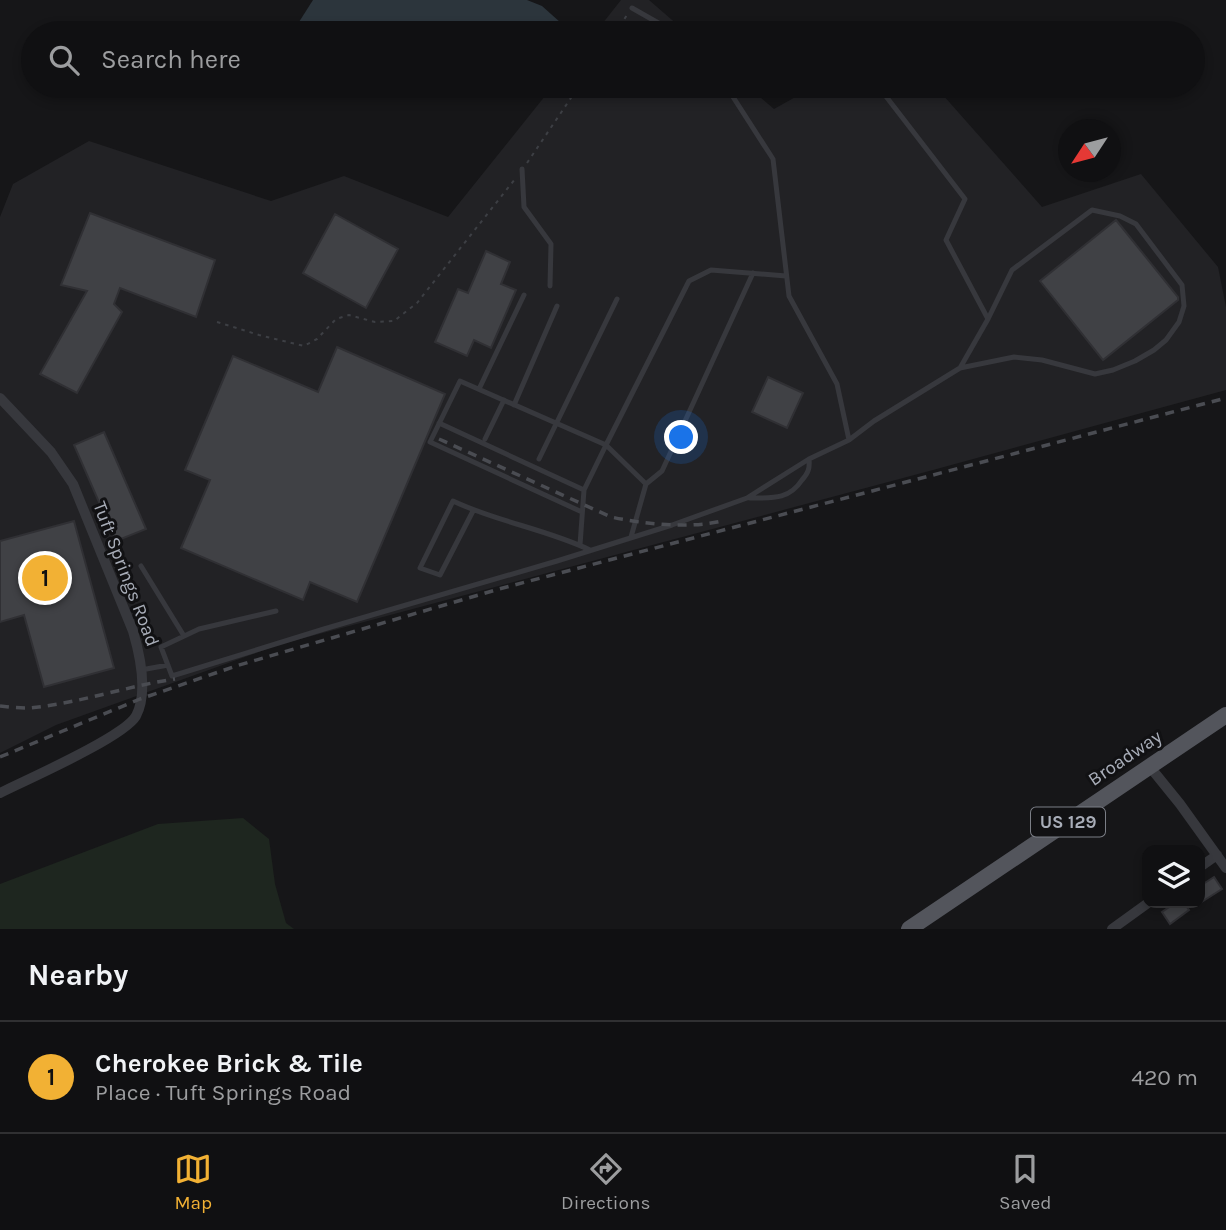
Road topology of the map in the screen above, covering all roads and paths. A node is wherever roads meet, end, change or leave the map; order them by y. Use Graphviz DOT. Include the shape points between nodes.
graph roads {
  1 [pos="632,8"];
  2 [pos="623,21"];
  3 [pos="655,21"];
  4 [pos="571,98"];
  5 [pos="734,98"];
  6 [pos="887,98"];
  7 [pos="522,170"];
  8 [pos="753,273"];
  9 [pos="786,276"];
  10 [pos="550,286"];
  11 [pos="524,295"];
  12 [pos="617,299"];
  13 [pos="556,306"];
  14 [pos="988,319"];
  15 [pos="217,322"];
  16 [pos="960,368"];
  17 [pos="479,389"];
  18 [pos="0,398"];
  19 [pos="504,400"];
  20 [pos="514,405"];
  21 [pos="439,423"];
  22 [pos="556,423"];
  23 [pos="485,439"];
  24 [pos="849,440"];
  25 [pos="606,445"];
  26 [pos="538,459"];
  27 [pos="809,459"];
  28 [pos="646,484"];
  29 [pos="584,490"];
  30 [pos="747,498"];
  31 [pos="473,511"];
  32 [pos="582,512"];
  33 [pos="631,537"];
  34 [pos="580,545"];
  35 [pos="590,550"];
  36 [pos="141,566"];
  37 [pos="276,611"];
  38 [pos="184,636"];
  39 [pos="168,665"];
  40 [pos="141,670"];
  41 [pos="1226,715"];
  42 [pos="1150,767"];
  43 [pos="0,793"];
  44 [pos="1217,855"];
  45 [pos="1205,863"];
  46 [pos="1226,868"];
  47 [pos="1142,907"];
  48 [pos="909,929"];
  49 [pos="1112,929"];
  1 -- 2 [label="path"];
  1 -- 3 [label="lane"];
  4 -- 7 [label="path"];
  5 -- 9 [label="lane" via="773,159"];
  6 -- 14 [label="lane" via="965,199 946,240"];
  7 -- 10 [label="lane" via="524,207 551,244"];
  7 -- 15 [label="path" via="417,303 394,321 375,322 349,315 336,319 304,346"];
  8 -- 9 [label="lane"];
  8 -- 25 [label="lane" via="711,270 689,281"];
  8 -- 28 [label="lane" via="662,471"];
  9 -- 24 [label="lane" via="789,296 837,384"];
  11 -- 17 [label="lane"];
  12 -- 22 [label="lane"];
  13 -- 20 [label="lane"];
  14 -- 16 [label="lane"];
  14 -- 16 [label="lane" via="1012,270 1093,209 1136,224 1182,285 1184,306 1166,340 1113,370 1095,374 1014,357"];
  16 -- 24 [label="lane"];
  17 -- 19 [label="lane"];
  17 -- 21 [label="lane" via="460,382"];
  18 -- 40 [label="street, Tuft Springs Road" via="51,452 73,484 133,631"];
  19 -- 20 [label="lane"];
  19 -- 23 [label="lane"];
  20 -- 22 [label="lane"];
  21 -- 29 [label="lane"];
  21 -- 32 [label="lane" via="430,442"];
  22 -- 25 [label="lane"];
  22 -- 26 [label="lane"];
  24 -- 27 [label="lane"];
  25 -- 28 [label="lane"];
  25 -- 29 [label="lane"];
  27 -- 30 [label="lane"];
  27 -- 30 [label="lane" via="810,470 796,490 778,498"];
  28 -- 33 [label="lane"];
  29 -- 32 [label="lane"];
  30 -- 33 [label="lane"];
  31 -- 31 [label="lane" via="453,501 420,568 440,575"];
  31 -- 34 [label="lane"];
  32 -- 34 [label="lane"];
  33 -- 35 [label="lane"];
  34 -- 35 [label="lane"];
  35 -- 39 [label="lane" via="172,676"];
  36 -- 38 [label="lane"];
  37 -- 38 [label="lane"];
  38 -- 39 [label="lane" via="161,647"];
  39 -- 40 [label="lane"];
  40 -- 43 [label="street, Tuft Springs Road" via="140,702 130,724"];
  41 -- 42 [label="main road, Broadway / US 129"];
  42 -- 44 [label="street"];
  42 -- 48 [label="main road, Broadway / US 129"];
  44 -- 45 [label="street"];
  44 -- 46 [label="street"];
  47 -- 49 [label="street"];
}
